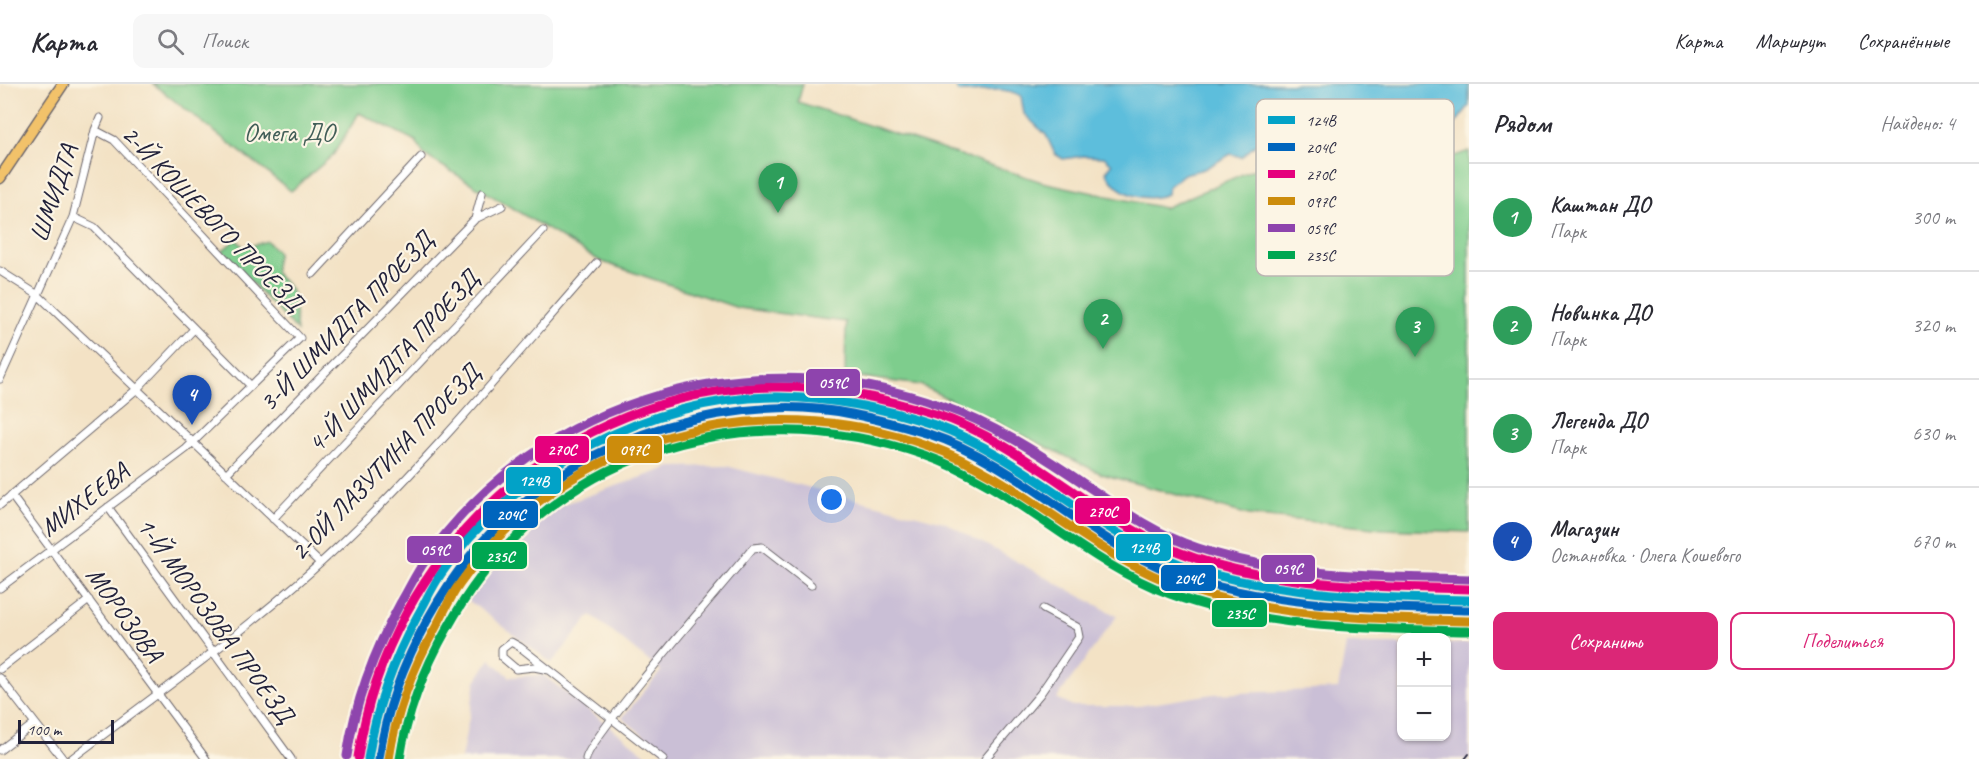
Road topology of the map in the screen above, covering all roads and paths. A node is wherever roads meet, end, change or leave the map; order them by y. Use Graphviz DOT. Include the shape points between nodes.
graph roads {
  1 [pos="63,84"];
  2 [pos="100,118"];
  3 [pos="95,130"];
  4 [pos="422,157"];
  5 [pos="0,178"];
  6 [pos="482,193"];
  7 [pos="502,206"];
  8 [pos="74,217"];
  9 [pos="475,219"];
  10 [pos="543,231"];
  11 [pos="597,263"];
  12 [pos="0,271"];
  13 [pos="313,274"];
  14 [pos="38,295"];
  15 [pos="194,329"];
  16 [pos="300,338"];
  17 [pos="0,379"];
  18 [pos="251,386"];
  19 [pos="137,389"];
  20 [pos="193,443"];
  21 [pos="226,474"];
  22 [pos="11,495"];
  23 [pos="0,505"];
  24 [pos="108,507"];
  25 [pos="273,519"];
  26 [pos="51,549"];
  27 [pos="320,563"];
  28 [pos="811,585"];
  29 [pos="0,588"];
  30 [pos="88,600"];
  31 [pos="1043,609"];
  32 [pos="213,650"];
  33 [pos="0,669"];
  34 [pos="549,670"];
  35 [pos="0,678"];
  36 [pos="157,693"];
  37 [pos="612,719"];
  38 [pos="35,723"];
  39 [pos="0,750"];
  40 [pos="63,759"];
  41 [pos="71,759"];
  42 [pos="206,759"];
  43 [pos="291,759"];
  44 [pos="586,759"];
  45 [pos="663,759"];
  46 [pos="985,759"];
  1 -- 5 [label="highway"];
  2 -- 3 [label="street, ШМИДТА"];
  3 -- 8 [label="street, ШМИДТА"];
  3 -- 16 [label="street, 2-Й КОШЕВОГО ПРОЕЗД" via="114,140"];
  4 -- 13 [label="street"];
  6 -- 9 [label="street"];
  7 -- 9 [label="street, 3-Й ШМИДТА ПРОЕЗД"];
  8 -- 14 [label="street, ШМИДТА"];
  8 -- 15 [label="street" via="94,227"];
  9 -- 21 [label="street, 3-Й ШМИДТА ПРОЕЗД"];
  10 -- 25 [label="street, 4-Й ШМИДТА ПРОЕЗД"];
  11 -- 27 [label="street, 2-ОЙ ЛАЗУТИНА ПРОЕЗД" via="431,452"];
  12 -- 14 [label="street"];
  14 -- 17 [label="street, ШМИДТА"];
  14 -- 19 [label="street"];
  15 -- 18 [label="street"];
  15 -- 19 [label="street"];
  16 -- 18 [label="street, МИХЕЕВА"];
  18 -- 20 [label="street, МИХЕЕВА"];
  19 -- 20 [label="street"];
  19 -- 22 [label="street"];
  20 -- 21 [label="street"];
  20 -- 24 [label="street, МИХЕЕВА"];
  21 -- 25 [label="street"];
  22 -- 23 [label="street"];
  22 -- 26 [label="street, МОРОЗОВА"];
  24 -- 26 [label="street, МИХЕЕВА"];
  24 -- 32 [label="street, 1-Й МОРОЗОВА ПРОЕЗД"];
  25 -- 27 [label="street"];
  26 -- 29 [label="street, МИХЕЕВА"];
  26 -- 30 [label="street, МОРОЗОВА"];
  27 -- 32 [label="street, 2-ОЙ ЛАЗУТИНА ПРОЕЗД"];
  28 -- 37 [label="street" via="762,547 753,548"];
  30 -- 33 [label="street"];
  30 -- 36 [label="street, МОРОЗОВА"];
  31 -- 46 [label="street" via="1077,627 1079,637 1040,694"];
  32 -- 36 [label="street, 2-ОЙ ЛАЗУТИНА ПРОЕЗД"];
  32 -- 43 [label="street, 1-Й МОРОЗОВА ПРОЕЗД"];
  34 -- 34 [label="street" via="513,642 502,649 502,657 516,669"];
  34 -- 37 [label="street"];
  35 -- 38 [label="street"];
  36 -- 41 [label="street, 2-ОЙ ЛАЗУТИНА ПРОЕЗД"];
  36 -- 42 [label="street, МОРОЗОВА"];
  37 -- 44 [label="street"];
  37 -- 45 [label="street"];
  38 -- 39 [label="street"];
  38 -- 40 [label="street"];
}
